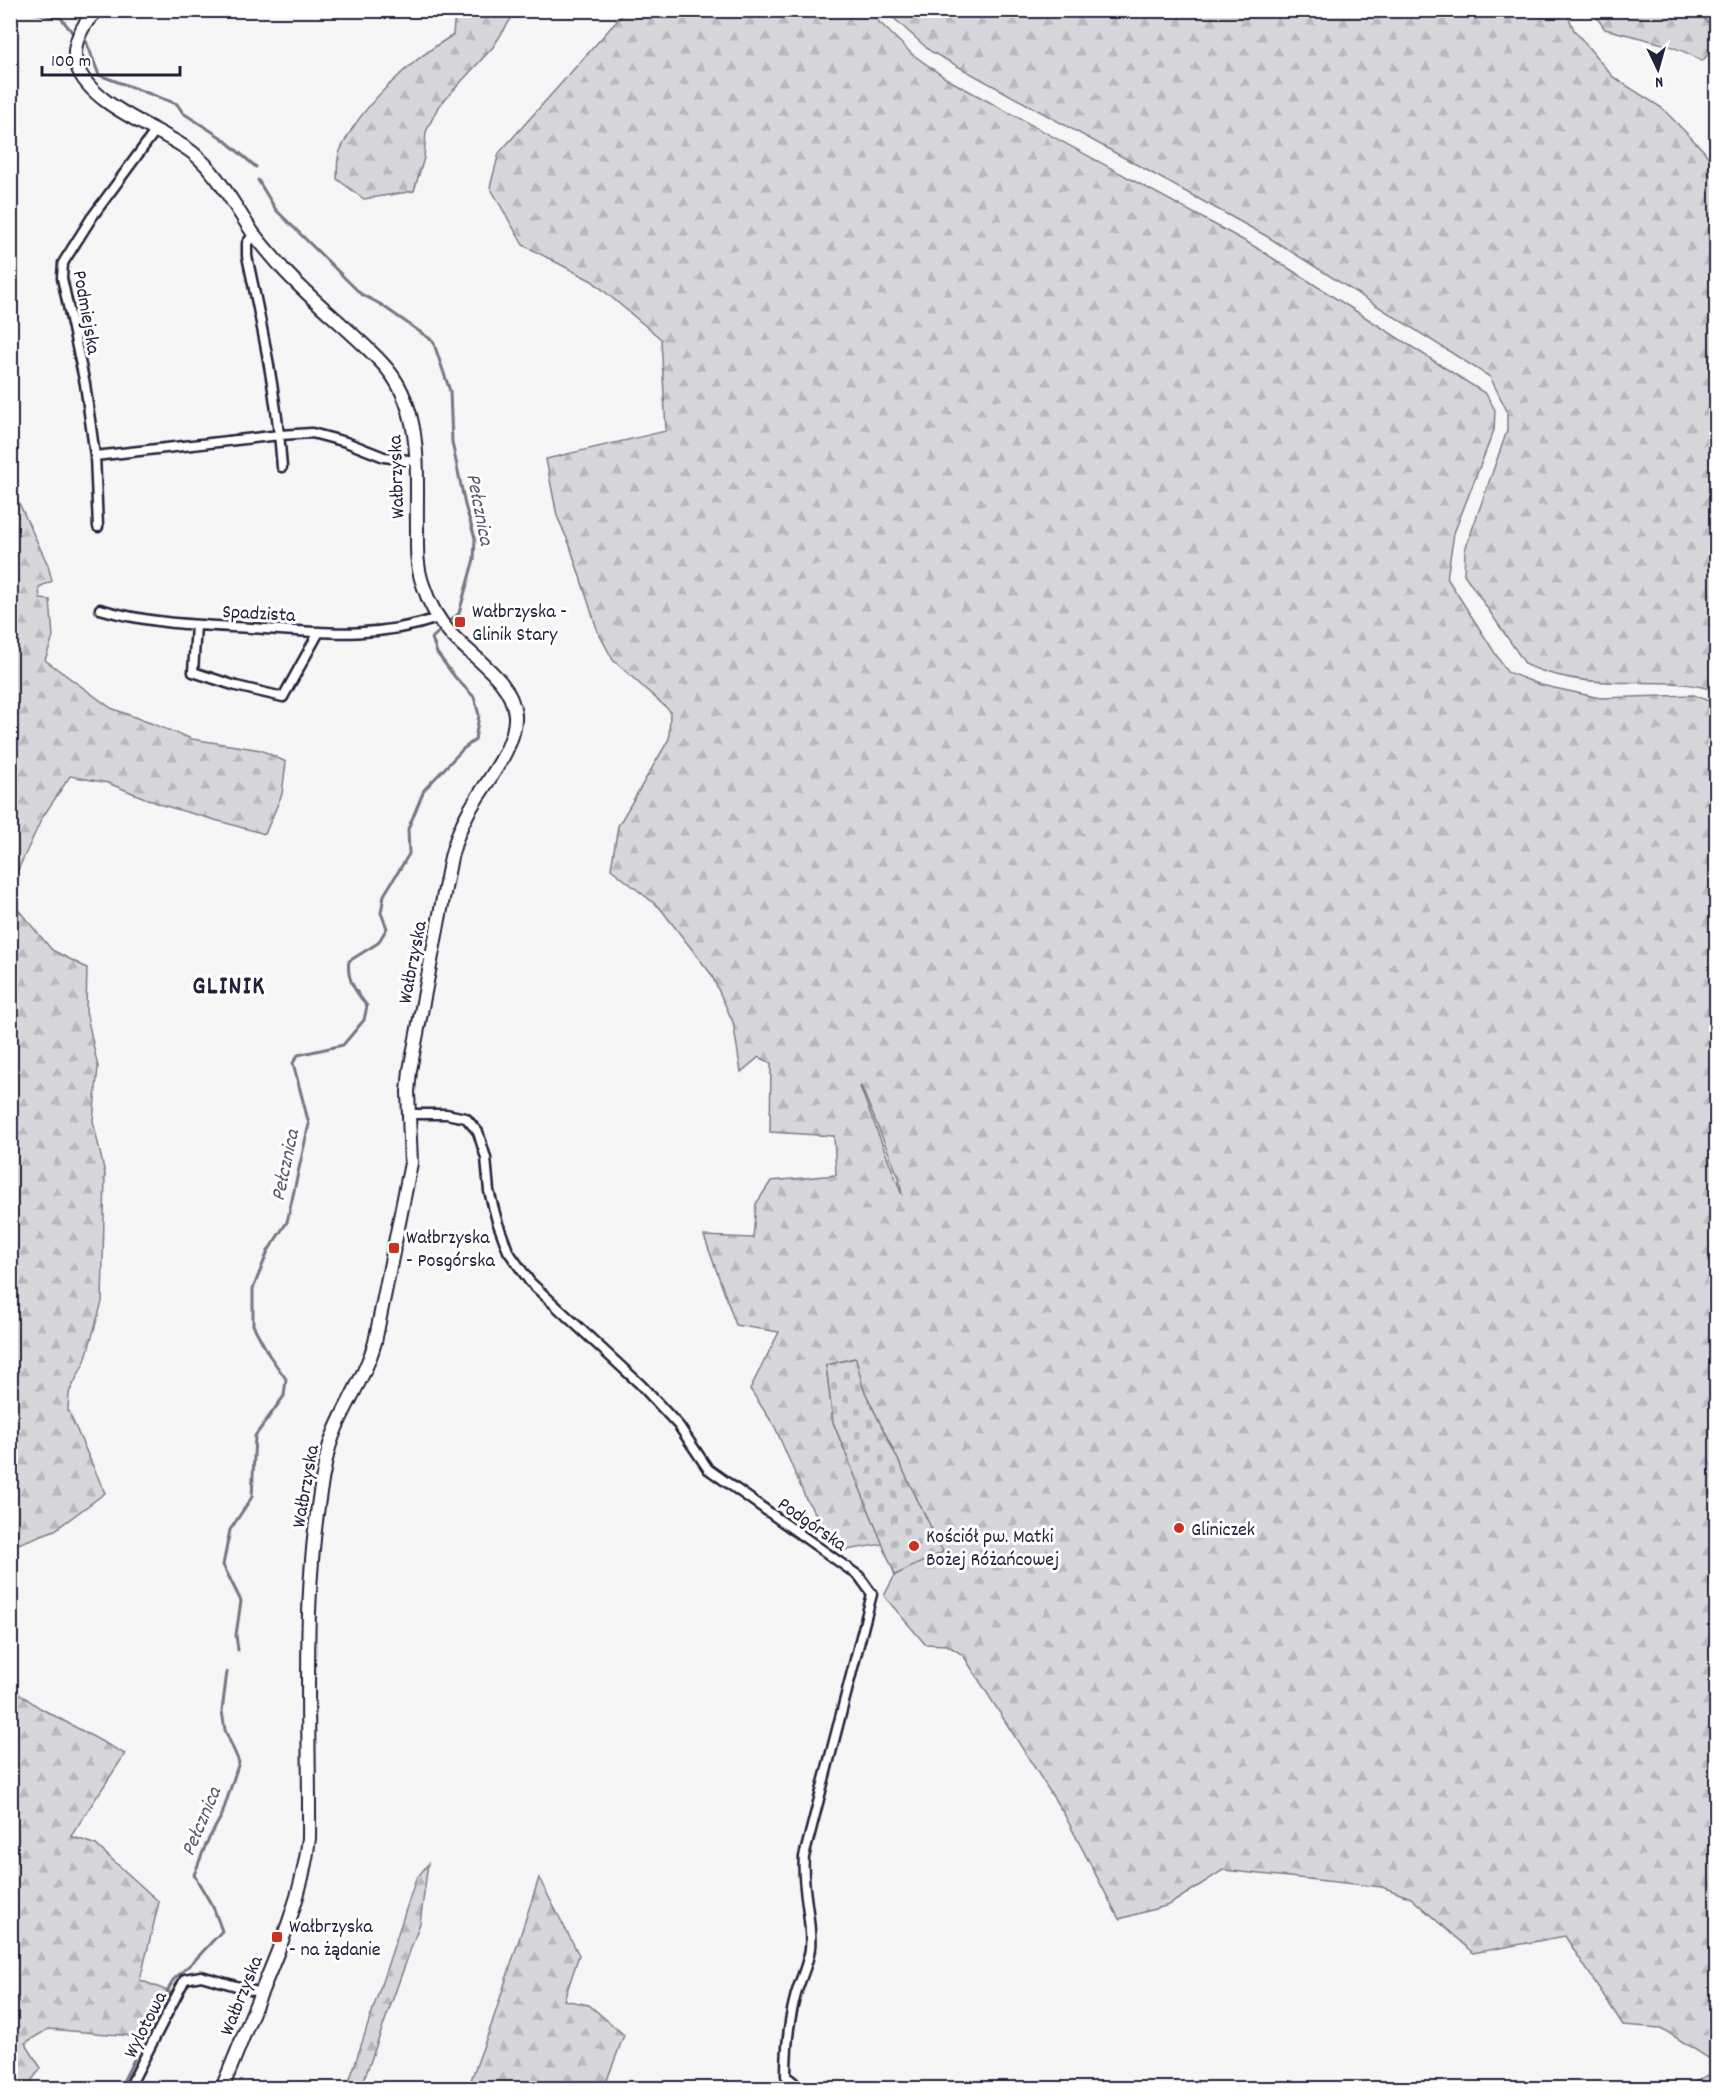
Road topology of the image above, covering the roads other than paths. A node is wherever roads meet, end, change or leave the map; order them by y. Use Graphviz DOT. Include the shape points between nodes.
graph roads {
  1 [pos="98,10"];
  2 [pos="156,130"];
  3 [pos="254,234"];
  4 [pos="280,435"];
  5 [pos="95,456"];
  6 [pos="416,460"];
  7 [pos="282,467"];
  8 [pos="98,527"];
  9 [pos="100,609"];
  10 [pos="443,624"];
  11 [pos="196,625"];
  12 [pos="319,632"];
  13 [pos="409,1114"];
  14 [pos="261,1993"];
  15 [pos="129,2088"];
  16 [pos="222,2088"];
  17 [pos="811,2088"];
  1 -- 2 [label="main road, Wałbrzyska" via="76,42 77,66 108,103"];
  2 -- 3 [label="main road, Wałbrzyska" via="195,155 213,174"];
  2 -- 5 [label="street, Podmiejska" via="63,263 62,278 85,384"];
  3 -- 4 [label="street" via="247,243 248,256"];
  3 -- 6 [label="main road, Wałbrzyska" via="304,290 394,376 411,412"];
  4 -- 5 [label="street"];
  4 -- 6 [label="street" via="312,433 384,457"];
  4 -- 7 [label="street"];
  5 -- 8 [label="street, Podmiejska"];
  6 -- 10 [label="main road, Wałbrzyska" via="417,557 422,584"];
  9 -- 11 [label="street, Spadzista" via="151,621"];
  10 -- 12 [label="street, Spadzista" via="363,634"];
  10 -- 13 [label="main road, Wałbrzyska" via="504,686 513,706 514,727 506,749 456,838 410,1070"];
  11 -- 12 [label="street, Spadzista"];
  11 -- 12 [label="street, Spadzista" via="192,672 283,697"];
  13 -- 14 [label="main road, Wałbrzyska" via="411,1162 375,1342 328,1449 320,1494 309,1619 308,1851 292,1913"];
  13 -- 17 [label="street, Podgórska" via="466,1118 481,1140 496,1221 508,1251 530,1282 641,1385 679,1426 708,1469 859,1576 872,1594 804,1857 802,1875 810,1949 789,2026 786,2076 797,2085"];
  14 -- 15 [label="street, Wylotowa" via="201,1976 185,1979"];
  14 -- 16 [label="main road, Wałbrzyska"];
}
